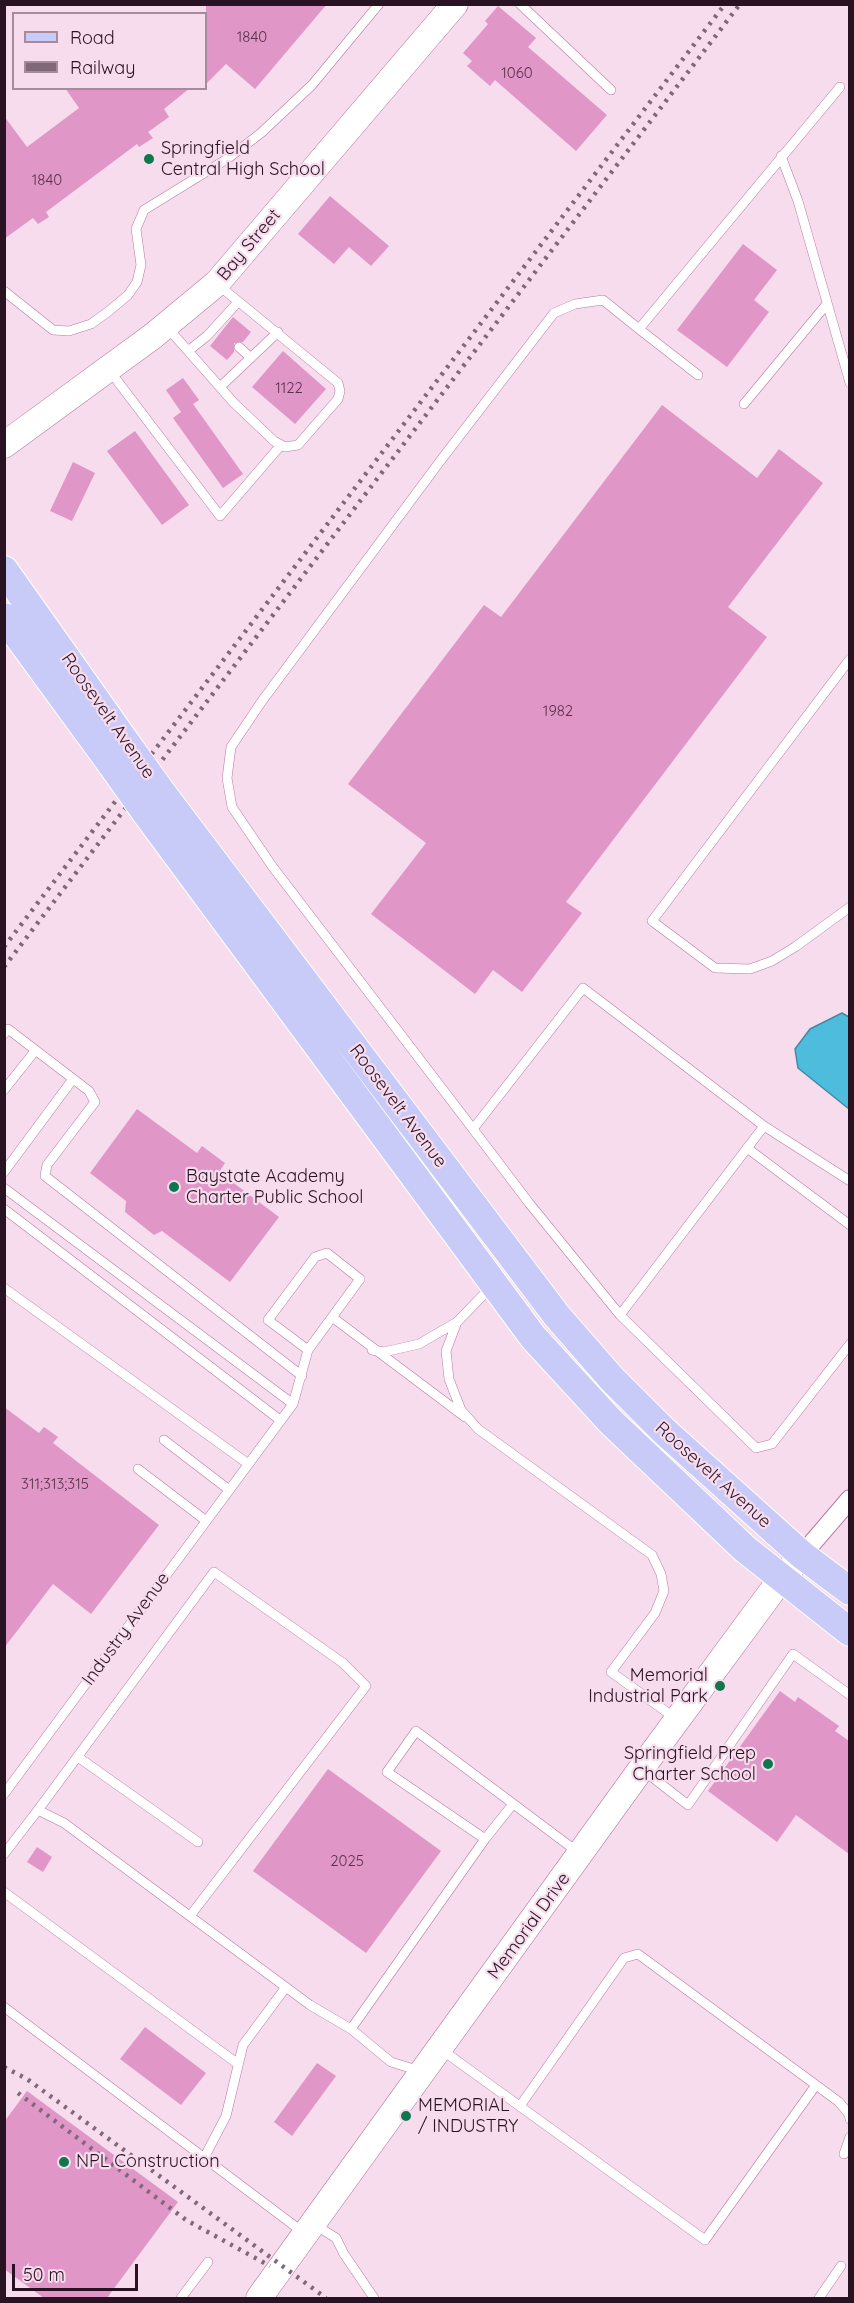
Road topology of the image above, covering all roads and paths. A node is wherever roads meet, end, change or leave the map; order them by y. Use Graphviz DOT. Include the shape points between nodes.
graph roads {
  1 [pos="379,4"];
  2 [pos="455,4"];
  3 [pos="520,4"];
  4 [pos="840,87"];
  5 [pos="611,90"];
  6 [pos="782,156"];
  7 [pos="217,283"];
  8 [pos="4,291"];
  9 [pos="238,302"];
  10 [pos="826,304"];
  11 [pos="166,326"];
  12 [pos="639,329"];
  13 [pos="278,332"];
  14 [pos="239,347"];
  15 [pos="188,351"];
  16 [pos="251,358"];
  17 [pos="109,370"];
  18 [pos="698,375"];
  19 [pos="849,382"];
  20 [pos="220,387"];
  21 [pos="744,404"];
  22 [pos="4,445"];
  23 [pos="281,445"];
  24 [pos="4,570"];
  25 [pos="4,617"];
  26 [pos="849,659"];
  27 [pos="121,756"];
  28 [pos="154,803"];
  29 [pos="849,907"];
  30 [pos="4,1034"];
  31 [pos="35,1051"];
  32 [pos="73,1079"];
  33 [pos="4,1090"];
  34 [pos="764,1126"];
  35 [pos="473,1129"];
  36 [pos="747,1148"];
  37 [pos="4,1172"];
  38 [pos="849,1181"];
  39 [pos="4,1188"];
  40 [pos="4,1209"];
  41 [pos="849,1225"];
  42 [pos="493,1284"];
  43 [pos="4,1288"];
  44 [pos="620,1315"];
  45 [pos="332,1317"];
  46 [pos="457,1322"];
  47 [pos="849,1344"];
  48 [pos="308,1350"];
  49 [pos="372,1350"];
  50 [pos="302,1376"];
  51 [pos="293,1404"];
  52 [pos="280,1420"];
  53 [pos="474,1424"];
  54 [pos="164,1440"];
  55 [pos="247,1463"];
  56 [pos="138,1469"];
  57 [pos="228,1489"];
  58 [pos="849,1499"];
  59 [pos="205,1520"];
  60 [pos="802,1555"];
  61 [pos="781,1579"];
  62 [pos="849,1591"];
  63 [pos="849,1632"];
  64 [pos="849,1695"];
  65 [pos="678,1720"];
  66 [pos="78,1757"];
  67 [pos="642,1769"];
  68 [pos="4,1794"];
  69 [pos="513,1804"];
  70 [pos="38,1810"];
  71 [pos="485,1839"];
  72 [pos="198,1842"];
  73 [pos="4,1854"];
  74 [pos="581,1854"];
  75 [pos="4,1892"];
  76 [pos="190,1916"];
  77 [pos="286,1987"];
  78 [pos="4,2007"];
  79 [pos="351,2029"];
  80 [pos="440,2049"];
  81 [pos="238,2064"];
  82 [pos="423,2072"];
  83 [pos="816,2085"];
  84 [pos="520,2106"];
  85 [pos="849,2119"];
  86 [pos="849,2137"];
  87 [pos="844,2154"];
  88 [pos="204,2158"];
  89 [pos="310,2230"];
  90 [pos="208,2262"];
  91 [pos="841,2266"];
  92 [pos="181,2298"];
  93 [pos="259,2298"];
  94 [pos="374,2298"];
  95 [pos="819,2298"];
  1 -- 8 [label="lane" via="312,85 261,133 227,159 144,210 136,229 141,265 137,282 110,311 91,324 69,331 53,330"];
  2 -- 7 [label="street, Bay Street"];
  3 -- 5 [label="lane"];
  4 -- 6 [label="lane"];
  6 -- 10 [label="lane"];
  6 -- 12 [label="lane"];
  7 -- 9 [label="lane"];
  7 -- 11 [label="street, Bay Street"];
  9 -- 13 [label="lane"];
  9 -- 15 [label="lane" via="218,329"];
  10 -- 19 [label="lane"];
  10 -- 21 [label="lane"];
  11 -- 15 [label="lane"];
  11 -- 17 [label="street, Bay Street"];
  12 -- 18 [label="lane"];
  12 -- 35 [label="lane" via="603,300 575,304 554,313 231,747 227,778 232,807 272,866"];
  13 -- 16 [label="lane"];
  13 -- 23 [label="lane" via="338,383 340,391 334,405 298,445"];
  14 -- 16 [label="lane"];
  15 -- 20 [label="lane"];
  16 -- 20 [label="lane"];
  17 -- 22 [label="street, Bay Street"];
  17 -- 23 [label="lane" via="220,516"];
  20 -- 23 [label="lane"];
  24 -- 27 [label="main road, Roosevelt Avenue"];
  25 -- 27 [label="main road, Roosevelt Avenue"];
  26 -- 29 [label="lane" via="652,921 715,968 750,969 795,947"];
  27 -- 28 [label="main road, Roosevelt Avenue, bridge"];
  28 -- 42 [label="main road, Roosevelt Avenue"];
  28 -- 60 [label="main road, Roosevelt Avenue" via="557,1316 664,1431"];
  30 -- 31 [label="lane" via="8,1029"];
  31 -- 32 [label="lane"];
  31 -- 33 [label="lane"];
  32 -- 37 [label="lane"];
  32 -- 50 [label="lane" via="89,1091 95,1102 47,1165 45,1176"];
  34 -- 35 [label="lane" via="583,988"];
  34 -- 36 [label="lane"];
  34 -- 38 [label="lane"];
  35 -- 44 [label="lane"];
  36 -- 41 [label="lane"];
  36 -- 44 [label="lane"];
  39 -- 51 [label="lane"];
  40 -- 52 [label="lane"];
  42 -- 46 [label="lane"];
  42 -- 61 [label="main road, Roosevelt Avenue" via="533,1337 612,1422"];
  43 -- 55 [label="lane"];
  44 -- 47 [label="lane" via="756,1448 772,1444"];
  45 -- 48 [label="lane"];
  45 -- 48 [label="lane" via="360,1279 327,1253 315,1257 268,1320"];
  45 -- 49 [label="lane"];
  46 -- 49 [label="lane" via="419,1344 384,1352"];
  46 -- 53 [label="lane" via="446,1351 449,1379 461,1410"];
  48 -- 50 [label="lane"];
  49 -- 53 [label="lane"];
  50 -- 51 [label="lane"];
  51 -- 52 [label="lane, Industry Avenue"];
  52 -- 55 [label="lane, Industry Avenue"];
  53 -- 65 [label="lane" via="652,1555 664,1591 655,1613 611,1672"];
  54 -- 57 [label="lane"];
  55 -- 57 [label="lane, Industry Avenue"];
  56 -- 59 [label="lane"];
  57 -- 59 [label="lane, Industry Avenue"];
  58 -- 60 [label="street"];
  59 -- 68 [label="lane, Industry Avenue"];
  60 -- 61 [label="street, Memorial Drive"];
  60 -- 62 [label="main road, Roosevelt Avenue"];
  61 -- 63 [label="main road, Roosevelt Avenue"];
  61 -- 65 [label="street, Memorial Drive"];
  64 -- 67 [label="lane" via="793,1654 687,1804"];
  65 -- 67 [label="street, Memorial Drive"];
  66 -- 70 [label="lane"];
  66 -- 72 [label="lane"];
  66 -- 76 [label="lane" via="214,1572 343,1662 366,1686"];
  67 -- 74 [label="street, Memorial Drive"];
  69 -- 71 [label="lane"];
  69 -- 71 [label="lane" via="416,1731 387,1772"];
  69 -- 74 [label="lane"];
  70 -- 73 [label="lane"];
  70 -- 76 [label="lane" via="64,1823"];
  71 -- 79 [label="lane"];
  74 -- 80 [label="street, Memorial Drive"];
  75 -- 81 [label="lane"];
  76 -- 77 [label="lane"];
  77 -- 79 [label="lane"];
  77 -- 81 [label="lane" via="243,2045"];
  78 -- 88 [label="lane"];
  79 -- 82 [label="lane" via="391,2062"];
  80 -- 82 [label="street, Memorial Drive"];
  80 -- 84 [label="lane"];
  81 -- 88 [label="lane" via="226,2116"];
  82 -- 89 [label="street, Memorial Drive"];
  83 -- 84 [label="lane" via="638,1954 624,1958"];
  83 -- 84 [label="lane" via="705,2240"];
  83 -- 85 [label="lane" via="839,2102"];
  86 -- 87 [label="lane"];
  88 -- 89 [label="lane"];
  89 -- 93 [label="street, Memorial Drive"];
  89 -- 94 [label="lane" via="336,2238"];
  90 -- 92 [label="lane"];
  91 -- 95 [label="lane"];
}
